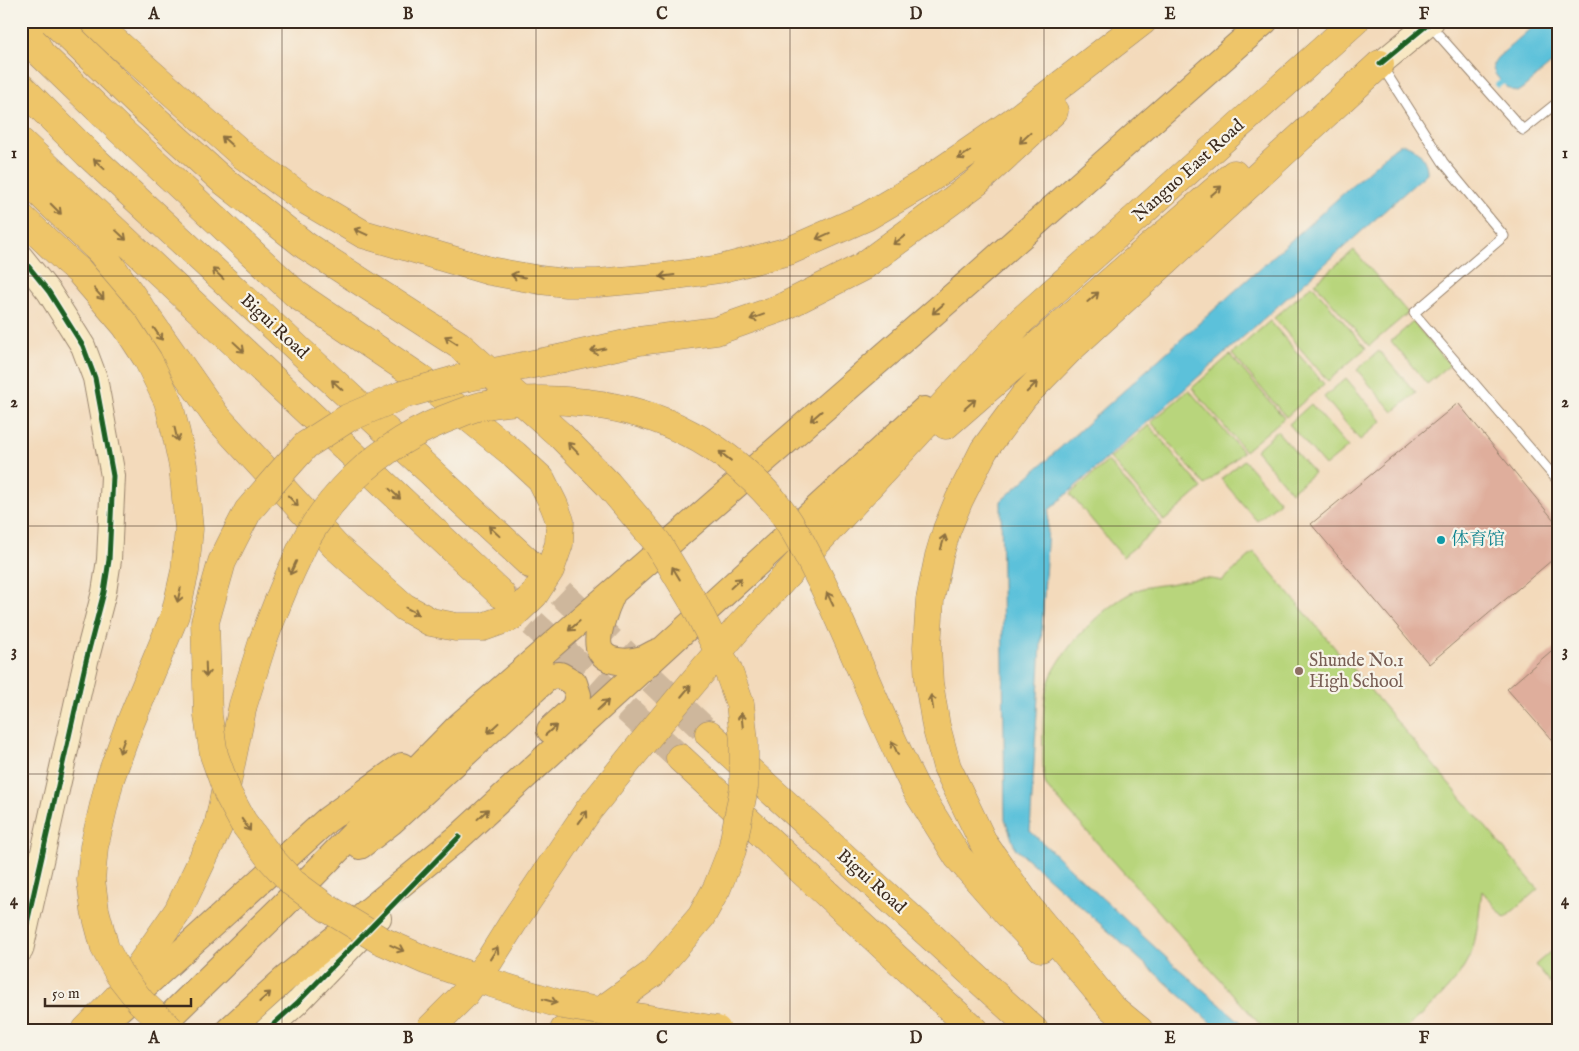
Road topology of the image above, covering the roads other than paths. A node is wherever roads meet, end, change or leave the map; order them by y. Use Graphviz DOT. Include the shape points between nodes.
graph roads {
  1 [pos="25,21"];
  2 [pos="53,21"];
  3 [pos="92,21"];
  4 [pos="1143,21"];
  5 [pos="1150,21"];
  6 [pos="1265,21"];
  7 [pos="1355,21"];
  8 [pos="1430,22"];
  9 [pos="1380,64"];
  10 [pos="21,86"];
  11 [pos="1558,102"];
  12 [pos="21,142"];
  13 [pos="21,175"];
  14 [pos="21,217"];
  15 [pos="21,257"];
  16 [pos="1022,320"];
  17 [pos="1558,481"];
  18 [pos="841,517"];
  19 [pos="530,564"];
  20 [pos="614,591"];
  21 [pos="501,594"];
  22 [pos="664,649"];
  23 [pos="460,724"];
  24 [pos="709,734"];
  25 [pos="680,758"];
  26 [pos="459,837"];
  27 [pos="279,910"];
  28 [pos="21,950"];
  29 [pos="285,979"];
  30 [pos="1111,1007"];
  31 [pos="86,1030"];
  32 [pos="96,1030"];
  33 [pos="156,1030"];
  34 [pos="171,1030"];
  35 [pos="229,1030"];
  36 [pos="267,1030"];
  37 [pos="429,1030"];
  38 [pos="564,1030"];
  39 [pos="717,1030"];
  40 [pos="974,1030"];
  41 [pos="1034,1030"];
  42 [pos="1139,1030"];
  13 -- 1 [label="highway, one-way" via="102,253 216,416 335,546 404,607 431,622 456,628 482,627 511,617 534,595 550,570 559,544 560,521 540,479 420,378 297,295 40,53"];
  38 -- 2 [label="highway, one-way, bridge" via="605,1008 652,974 702,917 717,888 732,850 744,786 740,704 728,670 694,603 657,542 608,484 560,436 459,345 306,246 221,179"];
  4 -- 3 [label="highway, one-way" via="1018,118 922,184 866,217 789,251 720,269 598,283 566,283 490,271 363,234 307,201 244,156"];
  5 -- 39 [label="highway, one-way, bridge" via="977,182 862,267 781,308 716,331 639,341 459,379 402,395 348,418 306,446 279,475 248,511 222,562 205,622 208,716 214,755 228,794 243,822 293,883 380,940 491,984 563,1005"];
  6 -- 20 [label="main road, one-way"];
  7 -- 16 [label="highway, Nanguo East Road"];
  8 -- 9 [label="street"];
  8 -- 11 [label="lane" via="1523,130"];
  9 -- 17 [label="lane" via="1444,162 1504,236 1414,313"];
  18 -- 9 [label="highway, one-way" via="1328,93"];
  30 -- 9 [label="highway, one-way" via="1030,909 984,844 948,767 936,726 927,647 930,600 939,556 959,500 984,450 1024,396"];
  19 -- 10 [label="highway, Bigui Road, one-way" via="88,154"];
  12 -- 21 [label="highway, one-way"];
  14 -- 34 [label="highway, one-way, bridge" via="79,271 126,326 148,360 168,401 183,466 189,529 185,571 175,615 110,779 94,847 91,880 105,948 119,974 141,1002"];
  15 -- 28 [label="street" via="50,292 82,346 95,378 112,476 109,560 104,592"];
  16 -- 18 [label="highway, Nanguo East Road"];
  22 -- 16 [label="main road, one-way"];
  37 -- 18 [label="highway, one-way, bridge" via="464,995 588,811 640,745 739,627"];
  20 -- 22 [label="main road" via="605,609 599,635 599,649 605,656 622,662 642,659"];
  20 -- 23 [label="main road, one-way"];
  26 -- 22 [label="main road, one-way"];
  23 -- 27 [label="main road"];
  23 -- 32 [label="main road" via="327,820"];
  24 -- 41 [label="highway, Bigui Road"];
  25 -- 40 [label="highway"];
  26 -- 29 [label="main road"];
  26 -- 36 [label="street"];
  29 -- 27 [label="main road, one-way" via="575,707 578,695 574,684 560,675 549,676 391,822"];
  27 -- 33 [label="main road"];
  35 -- 29 [label="main road, one-way"];
  30 -- 31 [label="highway, one-way, bridge" via="1045,952 958,857 895,749 876,701 795,531 752,477 719,451 660,420 578,401 530,400 480,406 438,421 376,458 328,507 308,536 263,640 243,705 218,827 178,911 118,997"];
  30 -- 42 [label="highway"];
}
